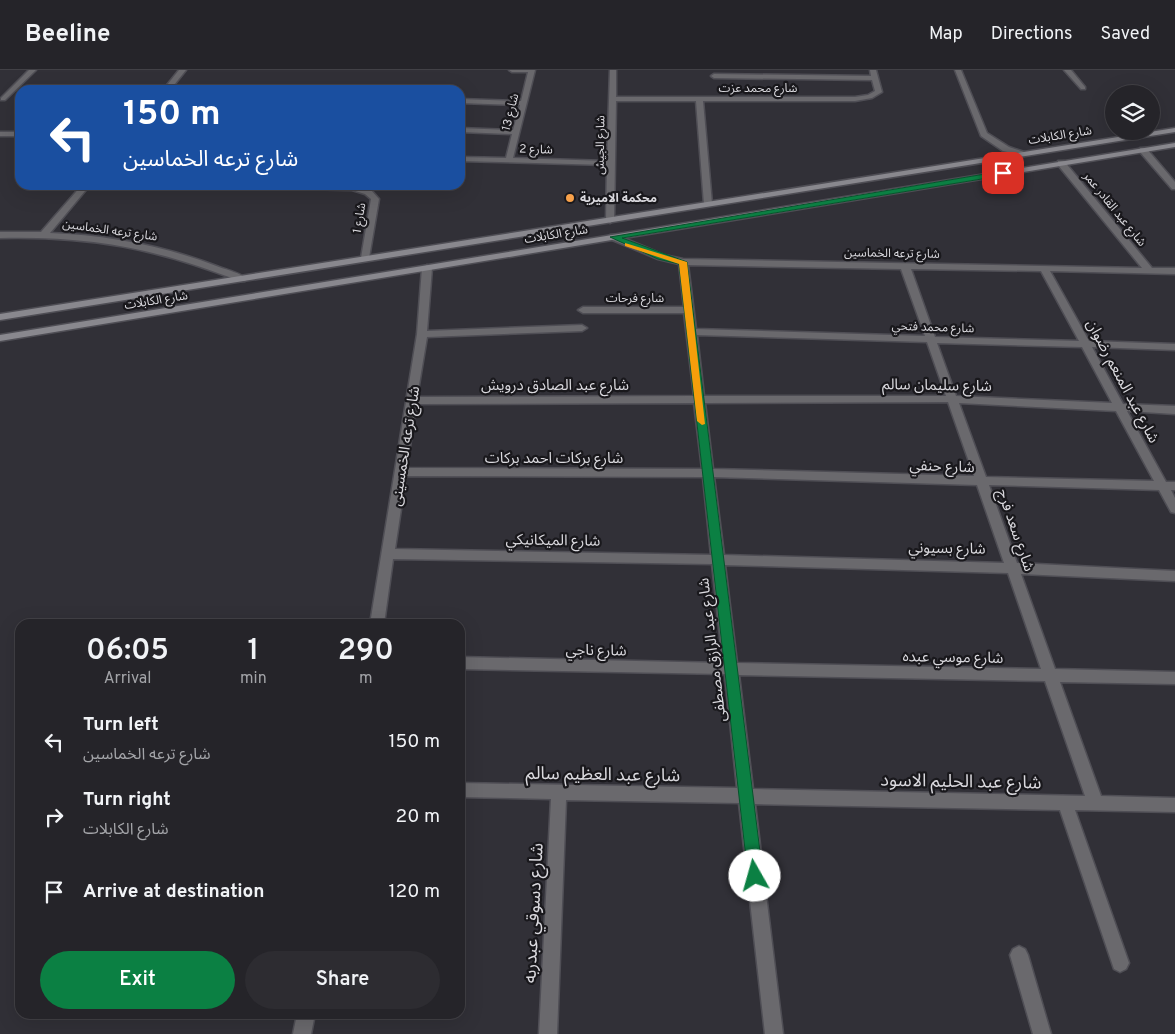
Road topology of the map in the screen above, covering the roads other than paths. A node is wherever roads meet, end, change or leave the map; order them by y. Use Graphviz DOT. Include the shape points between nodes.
graph roads {
  1 [pos="34,70"];
  2 [pos="183,70"];
  3 [pos="512,70"];
  4 [pos="532,70"];
  5 [pos="613,70"];
  6 [pos="872,70"];
  7 [pos="958,70"];
  8 [pos="1067,70"];
  9 [pos="714,76"];
  10 [pos="876,78"];
  11 [pos="17,85"];
  12 [pos="170,85"];
  13 [pos="15,87"];
  14 [pos="1083,88"];
  15 [pos="2,99"];
  16 [pos="12,99"];
  17 [pos="612,99"];
  18 [pos="698,99"];
  19 [pos="465,101"];
  20 [pos="523,103"];
  21 [pos="465,130"];
  22 [pos="1175,130"];
  23 [pos="516,132"];
  24 [pos="0,134"];
  25 [pos="15,134"];
  26 [pos="1175,145"];
  27 [pos="1143,150"];
  28 [pos="1021,154"];
  29 [pos="465,158"];
  30 [pos="509,160"];
  31 [pos="610,163"];
  32 [pos="1062,163"];
  33 [pos="1175,187"];
  34 [pos="82,190"];
  35 [pos="360,190"];
  36 [pos="708,204"];
  37 [pos="610,220"];
  38 [pos="44,234"];
  39 [pos="0,235"];
  40 [pos="614,237"];
  41 [pos="365,258"];
  42 [pos="683,262"];
  43 [pos="905,266"];
  44 [pos="427,268"];
  45 [pos="1044,268"];
  46 [pos="1149,270"];
  47 [pos="1173,273"];
  48 [pos="242,279"];
  49 [pos="583,310"];
  50 [pos="688,310"];
  51 [pos="0,317"];
  52 [pos="582,328"];
  53 [pos="691,332"];
  54 [pos="422,334"];
  55 [pos="0,338"];
  56 [pos="931,339"];
  57 [pos="1086,344"];
  58 [pos="1175,347"];
  59 [pos="699,399"];
  60 [pos="952,399"];
  61 [pos="412,401"];
  62 [pos="1120,407"];
  63 [pos="1175,410"];
  64 [pos="401,472"];
  65 [pos="708,473"];
  66 [pos="982,482"];
  67 [pos="1162,486"];
  68 [pos="1175,486"];
  69 [pos="1175,509"];
  70 [pos="388,554"];
  71 [pos="718,558"];
  72 [pos="1011,566"];
  73 [pos="1175,576"];
  74 [pos="378,619"];
  75 [pos="465,663"];
  76 [pos="731,669"];
  77 [pos="1050,675"];
  78 [pos="1175,678"];
  79 [pos="465,790"];
  80 [pos="559,794"];
  81 [pos="746,797"];
  82 [pos="1065,803"];
  83 [pos="1096,804"];
  84 [pos="1175,805"];
  85 [pos="1019,955"];
  86 [pos="1120,963"];
  87 [pos="305,1019"];
  88 [pos="302,1034"];
  89 [pos="548,1034"];
  90 [pos="774,1034"];
  91 [pos="1042,1034"];
  1 -- 11 [label="street"];
  2 -- 12 [label="street"];
  3 -- 4 [label="street"];
  4 -- 20 [label="street, شارع 13"];
  5 -- 17 [label="street, شارع الجيش"];
  6 -- 10 [label="street"];
  7 -- 28 [label="street" via="984,134 1006,150"];
  8 -- 14 [label="street"];
  9 -- 10 [label="street"];
  10 -- 18 [label="street, شارع محمد عزت" via="879,92 856,99"];
  13 -- 15 [label="street"];
  15 -- 16 [label="street"];
  17 -- 18 [label="street, شارع محمد عزت"];
  17 -- 31 [label="street, شارع الجيش"];
  18 -- 36 [label="street"];
  19 -- 20 [label="street"];
  20 -- 23 [label="street, شارع 13"];
  21 -- 23 [label="street"];
  22 -- 28 [label="main road, شارع الكابلات"];
  23 -- 30 [label="street, شارع 13"];
  24 -- 25 [label="street"];
  26 -- 27 [label="main road, شارع الكابلات"];
  27 -- 32 [label="main road, شارع الكابلات"];
  27 -- 33 [label="street"];
  28 -- 36 [label="main road, شارع الكابلات"];
  29 -- 30 [label="street, شارع 2"];
  30 -- 31 [label="street, شارع 2"];
  31 -- 37 [label="street, شارع الجيش"];
  32 -- 40 [label="main road, شارع الكابلات"];
  32 -- 46 [label="street, شارع عبد القادر عمر"];
  34 -- 38 [label="street"];
  35 -- 41 [label="street, شارع 1" via="375,199"];
  36 -- 37 [label="main road, شارع الكابلات"];
  37 -- 41 [label="main road, شارع الكابلات"];
  38 -- 39 [label="street, شارع ترعه الخماسين"];
  38 -- 48 [label="street, شارع ترعه الخماسين" via="83,236 160,250"];
  40 -- 42 [label="street, شارع ترعه الخماسين" via="661,257"];
  40 -- 44 [label="main road, شارع الكابلات"];
  41 -- 48 [label="main road, شارع الكابلات"];
  42 -- 43 [label="street, شارع ترعه الخماسين"];
  42 -- 50 [label="street, شارع عبد الرازق مصطفى"];
  43 -- 45 [label="street, شارع ترعه الخماسين"];
  43 -- 56 [label="street, شارع سعد فرج"];
  44 -- 54 [label="street, شارع ترعه الخمسينى"];
  44 -- 55 [label="main road, شارع الكابلات"];
  45 -- 46 [label="street, شارع ترعه الخماسين"];
  45 -- 57 [label="street, شارع عبد المنعم رضوان"];
  46 -- 47 [label="street, شارع ترعه الخماسين"];
  48 -- 51 [label="main road, شارع الكابلات"];
  49 -- 50 [label="street, شارع فرحات"];
  50 -- 53 [label="street, شارع عبد الرازق مصطفى"];
  52 -- 54 [label="street"];
  53 -- 56 [label="street, شارع محمد فتحي"];
  53 -- 59 [label="street, شارع عبد الرازق مصطفى"];
  54 -- 61 [label="street, شارع ترعه الخمسينى"];
  56 -- 57 [label="street, شارع محمد فتحي"];
  56 -- 60 [label="street, شارع سعد فرج"];
  57 -- 58 [label="street, شارع محمد فتحي"];
  57 -- 62 [label="street, شارع عبد المنعم رضوان"];
  59 -- 60 [label="street, شارع سليمان سالم"];
  59 -- 61 [label="street, شارع عبد الصادق درويش"];
  59 -- 65 [label="street, شارع عبد الرازق مصطفى"];
  60 -- 62 [label="street, شارع سليمان سالم"];
  60 -- 66 [label="street, شارع سعد فرج"];
  61 -- 64 [label="street, شارع ترعه الخمسينى"];
  62 -- 63 [label="street, شارع سليمان سالم"];
  62 -- 67 [label="street, شارع عبد المنعم رضوان"];
  64 -- 65 [label="street, شارع بركات احمد بركات"];
  64 -- 70 [label="street, شارع ترعه الخمسينى"];
  65 -- 66 [label="street, شارع حنفي"];
  65 -- 71 [label="street, شارع عبد الرازق مصطفى"];
  66 -- 67 [label="street, شارع حنفي"];
  66 -- 72 [label="street, شارع سعد فرج"];
  67 -- 68 [label="street, شارع حنفي"];
  67 -- 69 [label="street, شارع عبد المنعم رضوان"];
  70 -- 71 [label="street, شارع الميكانيكي"];
  70 -- 74 [label="street, شارع ترعه الخمسينى"];
  71 -- 72 [label="street, شارع بسيوني"];
  71 -- 76 [label="street, شارع عبد الرازق مصطفى"];
  72 -- 73 [label="street, شارع بسيوني"];
  72 -- 77 [label="street, شارع سعد فرج"];
  75 -- 76 [label="street, شارع ناجي"];
  76 -- 77 [label="street, شارع موسي عبده"];
  76 -- 81 [label="street, شارع عبد الرازق مصطفى"];
  77 -- 78 [label="street, شارع موسي عبده"];
  77 -- 83 [label="street, شارع سعد فرج"];
  79 -- 80 [label="street, شارع عبد العظيم سالم"];
  80 -- 81 [label="street, شارع عبد العظيم سالم"];
  80 -- 89 [label="street, شارع دسوقي عبدربه"];
  81 -- 82 [label="street, شارع عبد الحليم الاسود"];
  81 -- 90 [label="street, شارع عبد الرازق مصطفى"];
  82 -- 83 [label="street, شارع عبد الحليم الاسود"];
  82 -- 86 [label="street"];
  83 -- 84 [label="street, شارع عبد الحليم الاسود"];
  85 -- 91 [label="street"];
  87 -- 88 [label="street"];
}
